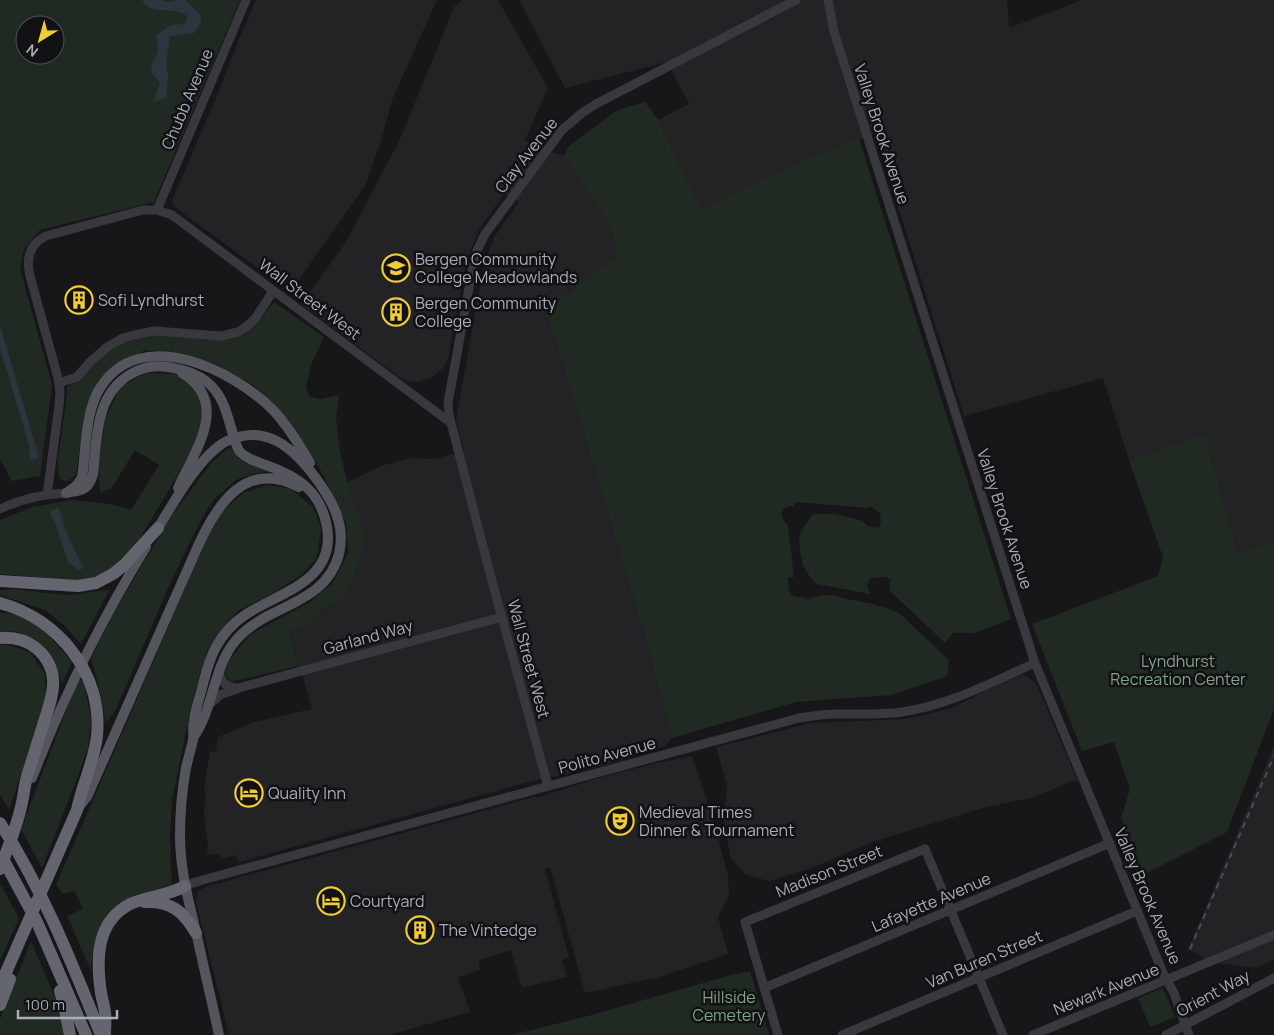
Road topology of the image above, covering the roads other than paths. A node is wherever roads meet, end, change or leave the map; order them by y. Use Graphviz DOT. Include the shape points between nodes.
graph roads {
  1 [pos="246,0"];
  2 [pos="796,0"];
  3 [pos="828,0"];
  4 [pos="157,210"];
  5 [pos="273,291"];
  6 [pos="164,367"];
  7 [pos="59,383"];
  8 [pos="451,423"];
  9 [pos="234,438"];
  10 [pos="323,488"];
  11 [pos="66,493"];
  12 [pos="46,495"];
  13 [pos="0,509"];
  14 [pos="322,511"];
  15 [pos="161,523"];
  16 [pos="0,581"];
  17 [pos="0,604"];
  18 [pos="502,617"];
  19 [pos="0,638"];
  20 [pos="1035,663"];
  21 [pos="219,670"];
  22 [pos="242,687"];
  23 [pos="208,706"];
  24 [pos="193,738"];
  25 [pos="548,786"];
  26 [pos="77,810"];
  27 [pos="0,813"];
  28 [pos="20,813"];
  29 [pos="2,825"];
  30 [pos="1110,843"];
  31 [pos="0,854"];
  32 [pos="0,869"];
  33 [pos="185,886"];
  34 [pos="132,903"];
  35 [pos="32,910"];
  36 [pos="951,910"];
  37 [pos="1137,911"];
  38 [pos="196,933"];
  39 [pos="1274,935"];
  40 [pos="49,947"];
  41 [pos="16,950"];
  42 [pos="979,978"];
  43 [pos="1274,978"];
  44 [pos="1168,980"];
  45 [pos="0,986"];
  46 [pos="764,988"];
  47 [pos="0,1004"];
  48 [pos="1185,1024"];
  49 [pos="70,1035"];
  50 [pos="86,1035"];
  51 [pos="103,1035"];
  52 [pos="219,1035"];
  53 [pos="778,1035"];
  54 [pos="842,1035"];
  55 [pos="1003,1035"];
  56 [pos="1033,1035"];
  57 [pos="1166,1035"];
  58 [pos="1189,1035"];
  1 -- 4 [label="street, Chubb Avenue"];
  2 -- 8 [label="street, Clay Avenue" via="596,104 562,130 477,249 448,402"];
  3 -- 20 [label="street, Valley Brook Avenue" via="834,32"];
  4 -- 5 [label="street, Wall Street West" via="172,215"];
  4 -- 7 [label="street" via="139,211 54,234 39,240 31,249 29,272"];
  5 -- 7 [label="street" via="255,319 233,334 215,336 154,331 122,335 100,352 77,377"];
  5 -- 8 [label="street, Wall Street West"];
  6 -- 9 [label="main road" via="194,374 210,384 222,402"];
  6 -- 11 [label="main road" via="136,371 111,391 100,416 91,482 82,490"];
  6 -- 15 [label="main road" via="182,373 194,383 204,399 207,413 203,436"];
  7 -- 12 [label="street" via="60,402"];
  8 -- 18 [label="street, Wall Street West"];
  9 -- 10 [label="main road" via="260,436 283,444 293,451"];
  9 -- 14 [label="main road" via="246,457 282,470 302,483 315,496"];
  9 -- 15 [label="main road" via="210,454"];
  10 -- 11 [label="main road" via="287,426 254,392 210,367 180,358 158,356 128,364 103,384 92,408 80,481"];
  10 -- 21 [label="main road" via="336,510 340,527 339,552 332,569 308,596 244,631 229,649"];
  11 -- 12 [label="street"];
  12 -- 13 [label="street"];
  14 -- 24 [label="main road" via="328,538 316,570 300,586 239,620 216,647 207,668 194,720"];
  14 -- 26 [label="main road" via="305,490 279,479 251,482 223,502 202,536 87,797"];
  15 -- 16 [label="highway" via="124,565 96,583 78,586"];
  15 -- 28 [label="main road" via="114,600 78,670 46,742"];
  17 -- 26 [label="highway" via="38,619 59,635 71,648 89,680 97,708 97,737"];
  18 -- 22 [label="street, Garland Way"];
  18 -- 25 [label="street, Wall Street West"];
  19 -- 28 [label="highway" via="18,639 33,646 48,664 53,680 52,696 28,772"];
  20 -- 25 [label="street, Polito Avenue" via="943,703 879,714 799,718"];
  20 -- 30 [label="street, Valley Brook Avenue"];
  21 -- 22 [label="street" via="227,686"];
  21 -- 23 [label="main road"];
  22 -- 23 [label="street, Garland Way" via="220,695"];
  23 -- 24 [label="main road"];
  24 -- 33 [label="main road" via="181,809"];
  25 -- 33 [label="street, Polito Avenue"];
  26 -- 41 [label="highway"];
  27 -- 29 [label="highway"];
  28 -- 32 [label="highway"];
  29 -- 51 [label="highway" via="45,902"];
  30 -- 36 [label="street, Lafayette Avenue"];
  30 -- 37 [label="street, Valley Brook Avenue"];
  31 -- 35 [label="highway"];
  32 -- 35 [label="highway"];
  33 -- 34 [label="highway"];
  33 -- 38 [label="main road"];
  34 -- 38 [label="highway" via="152,902 173,907"];
  34 -- 51 [label="highway" via="112,919 100,945 98,966 105,1012"];
  35 -- 40 [label="highway"];
  36 -- 42 [label="street"];
  36 -- 46 [label="street, Lafayette Avenue"];
  36 -- 46 [label="street, Madison Street" via="925,849 745,922"];
  37 -- 42 [label="street, Van Buren Street"];
  37 -- 44 [label="street, Valley Brook Avenue"];
  38 -- 52 [label="main road"];
  39 -- 44 [label="street, Newark Avenue"];
  40 -- 49 [label="highway"];
  40 -- 50 [label="highway"];
  41 -- 45 [label="highway"];
  41 -- 47 [label="highway"];
  42 -- 54 [label="street, Van Buren Street"];
  42 -- 55 [label="street"];
  43 -- 48 [label="street, Orient Way"];
  44 -- 48 [label="street, Valley Brook Avenue"];
  44 -- 56 [label="street, Newark Avenue"];
  46 -- 53 [label="street"];
  48 -- 57 [label="street, Orient Way"];
  48 -- 58 [label="street, Valley Brook Avenue"];
}
